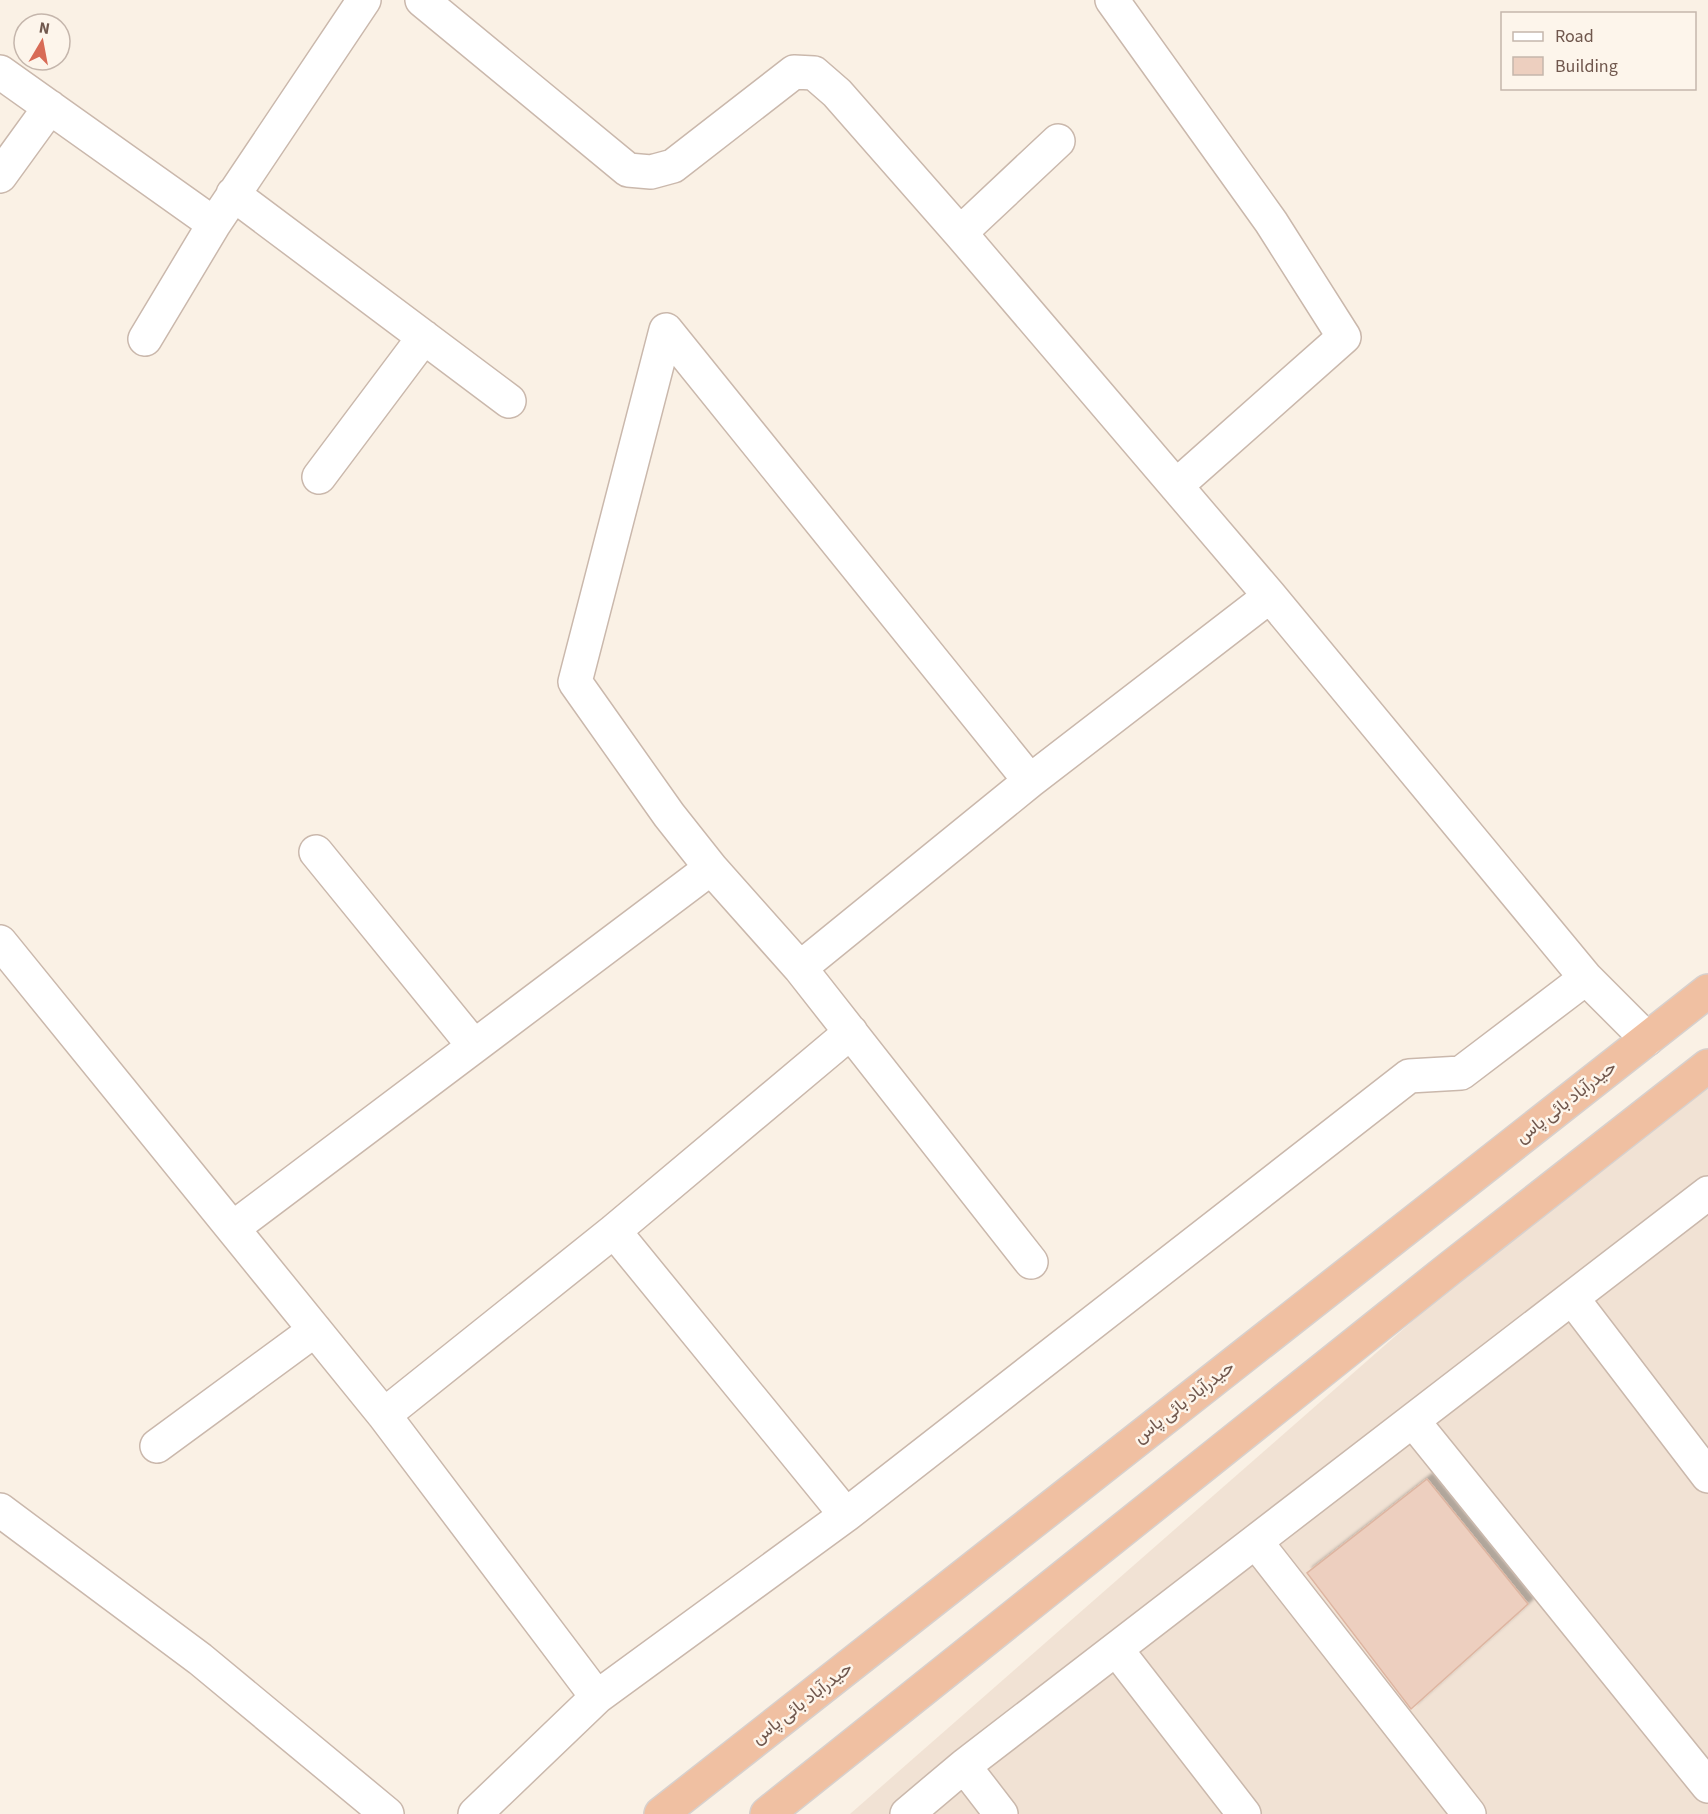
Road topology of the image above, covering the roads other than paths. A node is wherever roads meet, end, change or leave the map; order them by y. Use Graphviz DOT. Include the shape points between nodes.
graph roads {
  1 [pos="364,0"];
  2 [pos="422,0"];
  3 [pos="1112,0"];
  4 [pos="0,72"];
  5 [pos="50,107"];
  6 [pos="1058,141"];
  7 [pos="0,176"];
  8 [pos="233,194"];
  9 [pos="214,224"];
  10 [pos="960,233"];
  11 [pos="424,337"];
  12 [pos="145,339"];
  13 [pos="509,401"];
  14 [pos="319,477"];
  15 [pos="1176,486"];
  16 [pos="1270,596"];
  17 [pos="1030,781"];
  18 [pos="316,852"];
  19 [pos="711,868"];
  20 [pos="0,942"];
  21 [pos="800,968"];
  22 [pos="1586,978"];
  23 [pos="1708,991"];
  24 [pos="851,1032"];
  25 [pos="1647,1039"];
  26 [pos="474,1046"];
  27 [pos="1708,1066"];
  28 [pos="1708,1193"];
  29 [pos="232,1228"];
  30 [pos="614,1231"];
  31 [pos="1031,1262"];
  32 [pos="1572,1298"];
  33 [pos="315,1330"];
  34 [pos="384,1415"];
  35 [pos="1413,1421"];
  36 [pos="156,1446"];
  37 [pos="1708,1476"];
  38 [pos="0,1510"];
  39 [pos="846,1515"];
  40 [pos="1256,1542"];
  41 [pos="1116,1650"];
  42 [pos="597,1696"];
  43 [pos="964,1766"];
  44 [pos="1708,1786"];
  45 [pos="387,1814"];
  46 [pos="475,1814"];
  47 [pos="661,1814"];
  48 [pos="766,1814"];
  49 [pos="907,1814"];
  50 [pos="1001,1814"];
  51 [pos="1244,1814"];
  52 [pos="1468,1814"];
  1 -- 8 [label="street"];
  2 -- 10 [label="street" via="628,170 651,171 673,166 794,72 814,73 837,93"];
  3 -- 15 [label="street" via="1271,222 1344,337"];
  4 -- 5 [label="street"];
  5 -- 7 [label="street"];
  5 -- 9 [label="street"];
  6 -- 10 [label="street"];
  8 -- 9 [label="street"];
  8 -- 11 [label="street"];
  9 -- 12 [label="street"];
  10 -- 15 [label="street"];
  11 -- 13 [label="street"];
  11 -- 14 [label="street"];
  15 -- 16 [label="street"];
  16 -- 17 [label="street"];
  16 -- 22 [label="street"];
  17 -- 19 [label="street" via="666,330 575,682"];
  17 -- 21 [label="street"];
  18 -- 26 [label="street"];
  19 -- 21 [label="street"];
  19 -- 26 [label="street"];
  20 -- 29 [label="street"];
  21 -- 24 [label="street"];
  22 -- 25 [label="street"];
  22 -- 39 [label="street" via="1461,1073 1409,1076"];
  23 -- 25 [label="highway, حیدرآباد بائی پاس"];
  24 -- 30 [label="street"];
  24 -- 31 [label="street"];
  25 -- 47 [label="highway, حیدرآباد بائی پاس"];
  26 -- 29 [label="street"];
  27 -- 48 [label="highway"];
  28 -- 32 [label="street"];
  29 -- 33 [label="street"];
  30 -- 34 [label="street"];
  30 -- 39 [label="street"];
  32 -- 35 [label="street"];
  32 -- 37 [label="street"];
  33 -- 34 [label="street"];
  33 -- 36 [label="street"];
  34 -- 42 [label="street"];
  35 -- 40 [label="street"];
  35 -- 44 [label="street"];
  38 -- 45 [label="street" via="200,1659"];
  39 -- 42 [label="street"];
  40 -- 41 [label="street"];
  40 -- 52 [label="street"];
  41 -- 43 [label="street"];
  41 -- 51 [label="street"];
  42 -- 46 [label="street"];
  43 -- 49 [label="street"];
  43 -- 50 [label="street"];
}
